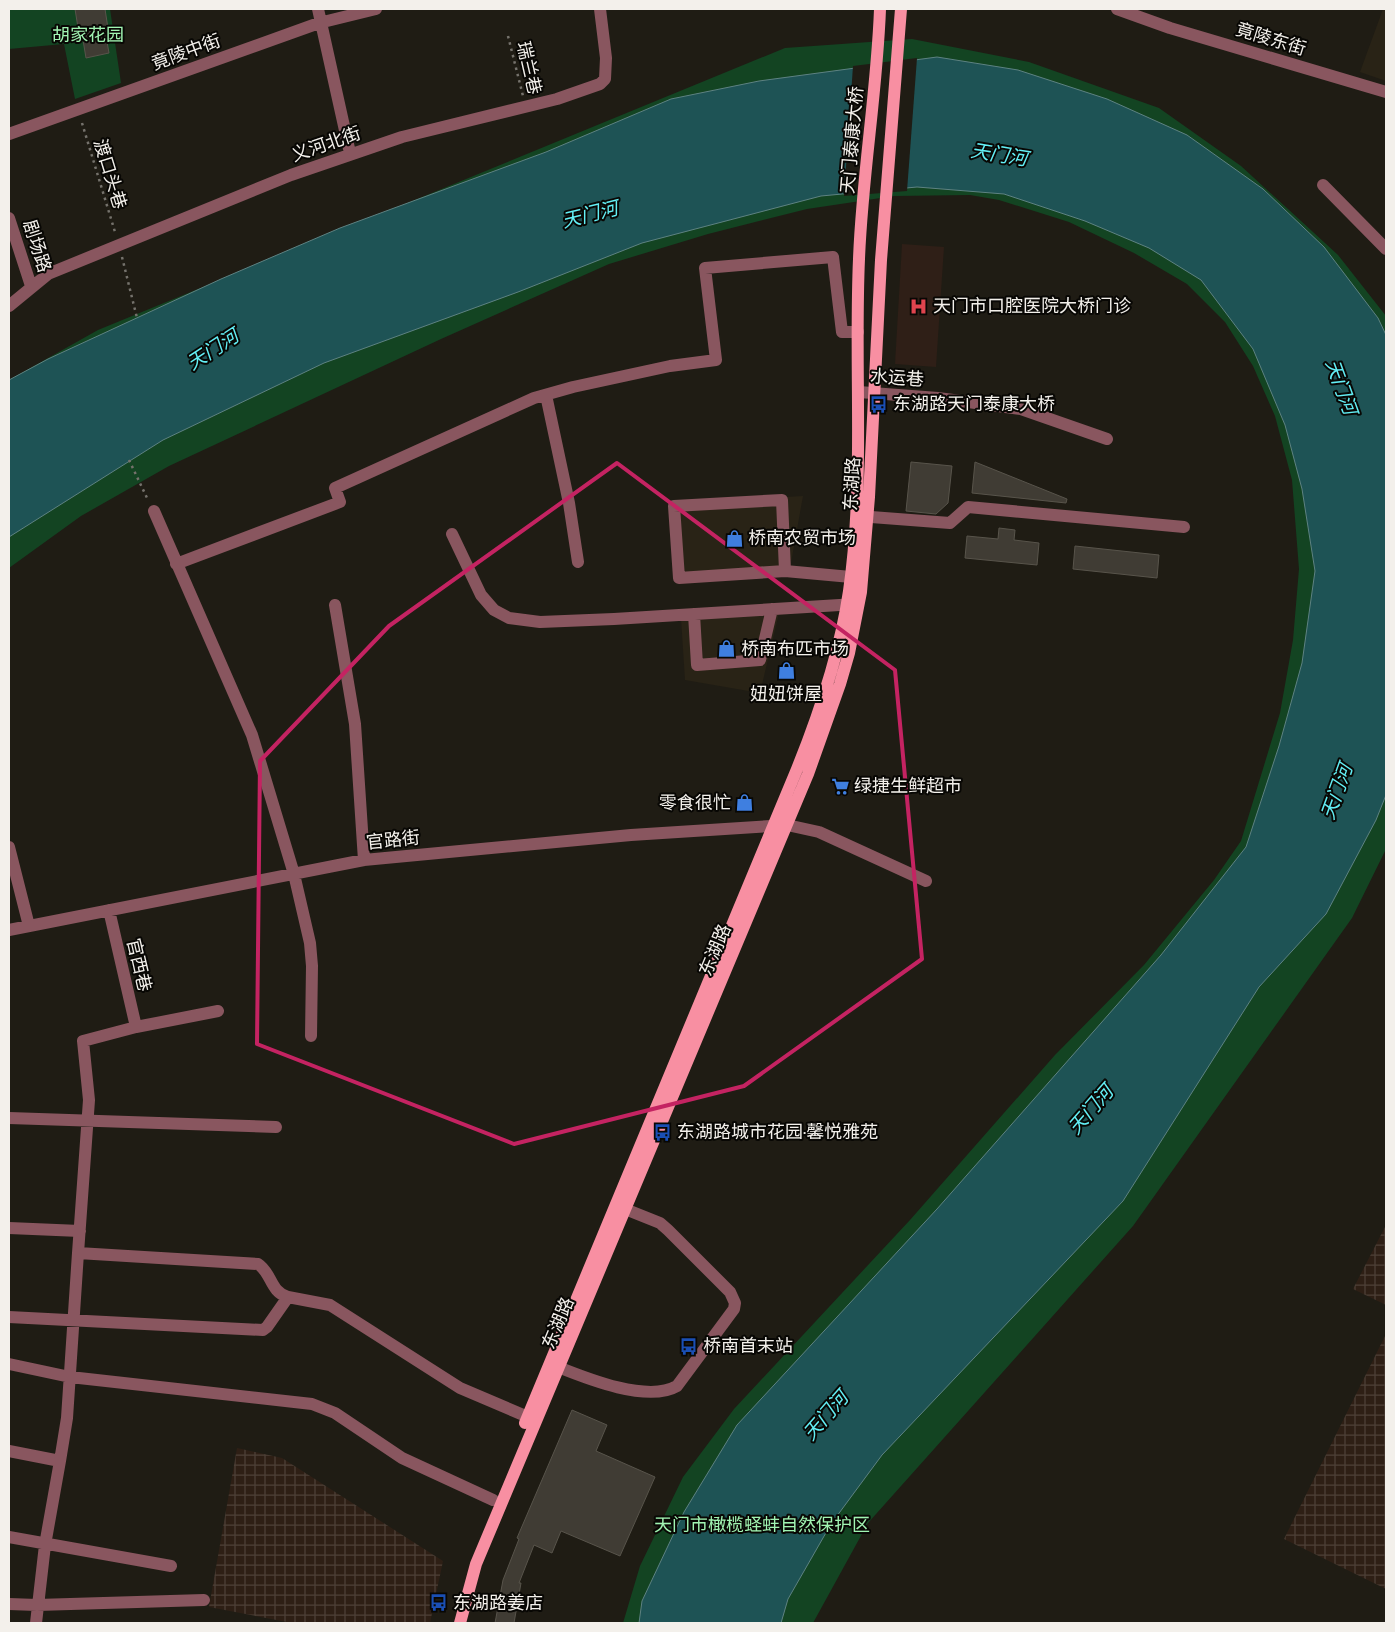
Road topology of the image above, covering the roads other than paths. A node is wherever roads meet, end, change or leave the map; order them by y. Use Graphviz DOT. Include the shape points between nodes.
graph roads {
  1 [pos="318,9"];
  2 [pos="376,9"];
  3 [pos="600,9"];
  4 [pos="880,9"];
  5 [pos="901,9"];
  6 [pos="1117,9"];
  7 [pos="319,23"];
  8 [pos="1386,92"];
  9 [pos="9,134"];
  10 [pos="350,154"];
  11 [pos="1322,185"];
  12 [pos="9,218"];
  13 [pos="1386,249"];
  14 [pos="859,258"];
  15 [pos="32,286"];
  16 [pos="9,306"];
  17 [pos="858,332"];
  18 [pos="859,392"];
  19 [pos="874,393"];
  20 [pos="546,395"];
  21 [pos="1107,439"];
  22 [pos="154,511"];
  23 [pos="862,517"];
  24 [pos="1184,527"];
  25 [pos="452,534"];
  26 [pos="578,562"];
  27 [pos="176,564"];
  28 [pos="785,571"];
  29 [pos="851,577"];
  30 [pos="853,604"];
  31 [pos="335,605"];
  32 [pos="772,609"];
  33 [pos="694,614"];
  34 [pos="781,825"];
  35 [pos="9,847"];
  36 [pos="364,860"];
  37 [pos="294,874"];
  38 [pos="926,881"];
  39 [pos="109,910"];
  40 [pos="29,926"];
  41 [pos="9,930"];
  42 [pos="218,1011"];
  43 [pos="136,1027"];
  44 [pos="311,1036"];
  45 [pos="9,1118"];
  46 [pos="88,1121"];
  47 [pos="276,1127"];
  48 [pos="625,1209"];
  49 [pos="9,1228"];
  50 [pos="80,1231"];
  51 [pos="78,1253"];
  52 [pos="288,1297"];
  53 [pos="9,1317"];
  54 [pos="75,1320"];
  55 [pos="9,1364"];
  56 [pos="558,1367"];
  57 [pos="70,1377"];
  58 [pos="528,1417"];
  59 [pos="9,1451"];
  60 [pos="60,1461"];
  61 [pos="493,1500"];
  62 [pos="9,1538"];
  63 [pos="45,1545"];
  64 [pos="171,1566"];
  65 [pos="204,1600"];
  66 [pos="9,1604"];
  67 [pos="37,1606"];
  68 [pos="36,1623"];
  69 [pos="452,1623"];
  70 [pos="460,1623"];
  1 -- 7 [label="street"];
  2 -- 7 [label="street, 竟陵中街"];
  3 -- 10 [label="street, 义河北街" via="606,58 605,79 600,84"];
  4 -- 14 [label="main road, 天门泰康大桥"];
  5 -- 19 [label="main road, 东湖路" via="880,260"];
  6 -- 8 [label="street, 竟陵东街" via="1170,28"];
  7 -- 9 [label="street, 竟陵中街"];
  7 -- 10 [label="street"];
  10 -- 15 [label="street, 义河北街" via="290,175 48,274"];
  11 -- 13 [label="street"];
  12 -- 15 [label="street, 剧场路"];
  14 -- 17 [label="main road, 东湖路"];
  15 -- 16 [label="street, 义河北街"];
  17 -- 18 [label="main road, 东湖路"];
  17 -- 20 [label="street" via="842,332 834,257 705,268 716,360 670,366"];
  18 -- 19 [label="street, 水运巷"];
  18 -- 23 [label="main road, 东湖路"];
  19 -- 21 [label="street, 水运巷" via="1021,409"];
  19 -- 23 [label="main road, 东湖路"];
  20 -- 26 [label="street"];
  20 -- 27 [label="street" via="507,409 335,488 340,502"];
  22 -- 27 [label="street"];
  23 -- 24 [label="street" via="950,523 968,507"];
  23 -- 29 [label="main road, 东湖路"];
  23 -- 30 [label="main road, 东湖路"];
  25 -- 33 [label="street" via="481,595 494,610 509,618 540,622"];
  27 -- 37 [label="street" via="252,735"];
  28 -- 28 [label="street" via="679,578 674,506 782,500"];
  28 -- 29 [label="street"];
  29 -- 30 [label="main road, 东湖路"];
  30 -- 32 [label="street"];
  30 -- 34 [label="main road, 东湖路" via="849,653 831,712"];
  31 -- 36 [label="street" via="355,724"];
  32 -- 33 [label="street"];
  32 -- 33 [label="street" via="760,660 697,664"];
  34 -- 36 [label="street, 官路街" via="631,835"];
  34 -- 38 [label="street, 官路街" via="819,832"];
  34 -- 48 [label="main road, 东湖路"];
  34 -- 58 [label="main road, 东湖路"];
  35 -- 40 [label="street"];
  36 -- 37 [label="street, 官路街"];
  37 -- 39 [label="street, 官路街"];
  37 -- 44 [label="street" via="310,943"];
  39 -- 40 [label="street, 官路街"];
  39 -- 43 [label="street, 官西巷"];
  40 -- 41 [label="street, 官路街"];
  42 -- 43 [label="street"];
  43 -- 46 [label="street" via="82,1041 89,1100"];
  45 -- 46 [label="street"];
  46 -- 47 [label="street"];
  46 -- 50 [label="street"];
  48 -- 56 [label="main road, 东湖路"];
  48 -- 56 [label="street" via="660,1223 668,1230 730,1292 734,1309 678,1386 671,1390 661,1392 608,1386"];
  49 -- 50 [label="street"];
  50 -- 51 [label="street"];
  51 -- 52 [label="street" via="258,1264 277,1292"];
  51 -- 54 [label="street"];
  52 -- 54 [label="street" via="263,1330"];
  52 -- 58 [label="street" via="330,1305 460,1388"];
  53 -- 54 [label="street"];
  54 -- 57 [label="street"];
  55 -- 57 [label="street"];
  56 -- 70 [label="main road, 东湖路" via="476,1564"];
  57 -- 60 [label="street"];
  57 -- 61 [label="street" via="312,1404 335,1413 402,1458"];
  58 -- 61 [label="main road, 东湖路"];
  59 -- 60 [label="street"];
  60 -- 63 [label="street"];
  61 -- 69 [label="main road, 东湖路" via="461,1586"];
  62 -- 63 [label="street"];
  63 -- 64 [label="street"];
  63 -- 67 [label="street"];
  65 -- 67 [label="street"];
  66 -- 67 [label="street"];
  67 -- 68 [label="street"];
}
